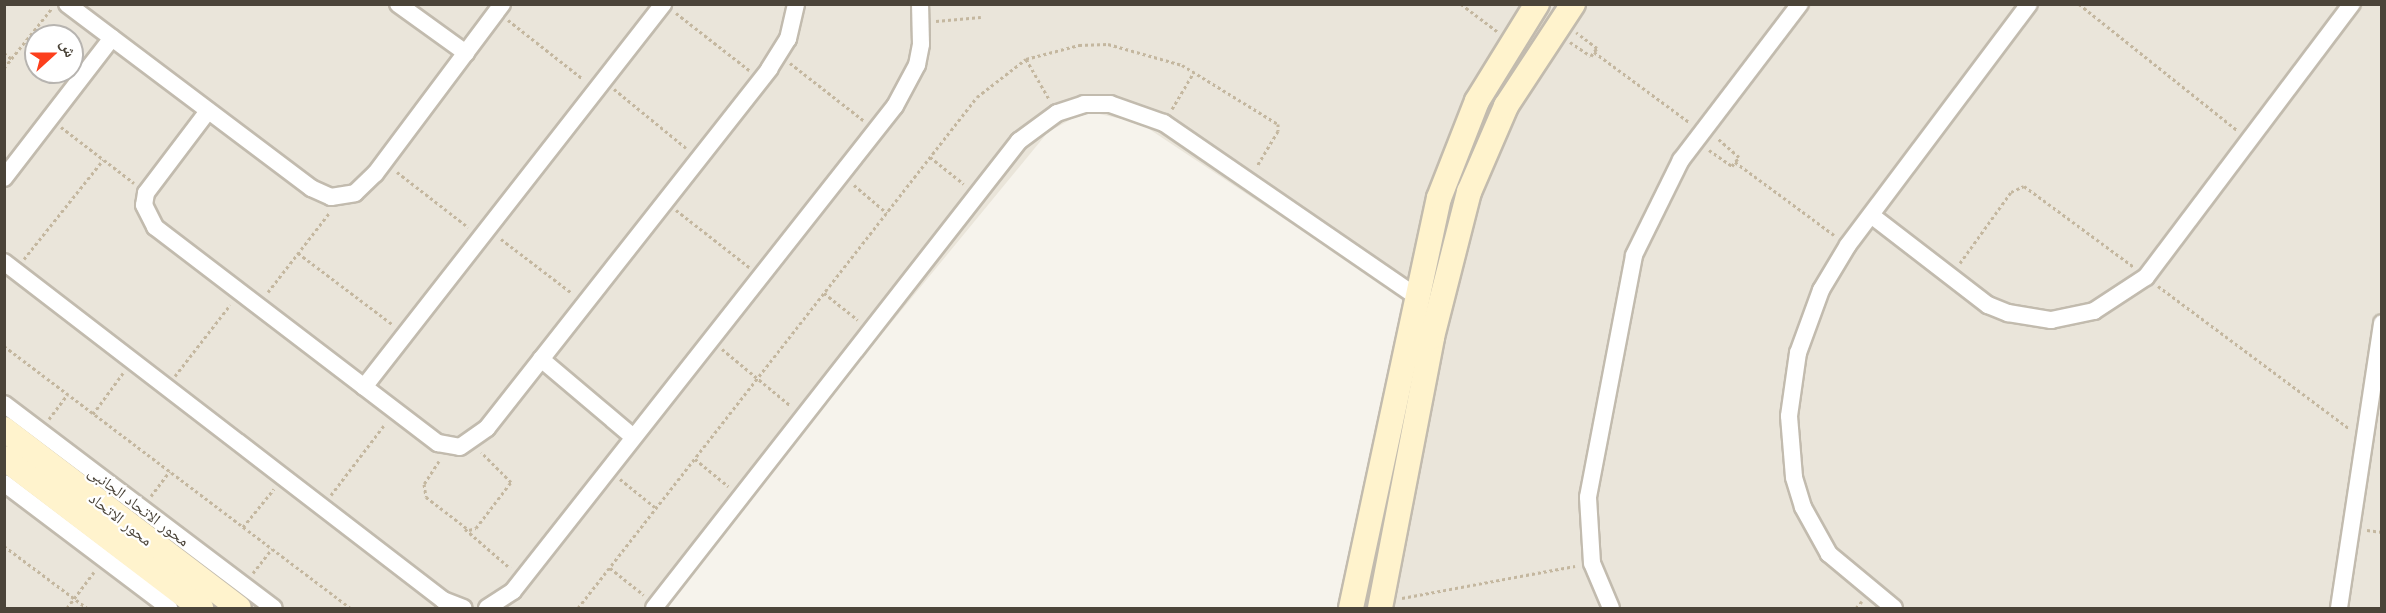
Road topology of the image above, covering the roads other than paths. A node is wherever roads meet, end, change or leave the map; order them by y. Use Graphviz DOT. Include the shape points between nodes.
graph roads {
  1 [pos="67,4"];
  2 [pos="398,4"];
  3 [pos="796,4"];
  4 [pos="920,4"];
  5 [pos="1537,4"];
  6 [pos="1800,4"];
  7 [pos="2029,4"];
  8 [pos="2352,4"];
  9 [pos="500,8"];
  10 [pos="669,8"];
  11 [pos="1562,18"];
  12 [pos="112,38"];
  13 [pos="466,53"];
  14 [pos="208,111"];
  15 [pos="4,178"];
  16 [pos="1871,215"];
  17 [pos="10,266"];
  18 [pos="1416,296"];
  19 [pos="2382,323"];
  20 [pos="541,359"];
  21 [pos="364,387"];
  22 [pos="4,404"];
  23 [pos="4,429"];
  24 [pos="632,436"];
  25 [pos="4,458"];
  26 [pos="4,483"];
  27 [pos="241,597"];
  28 [pos="1381,605"];
  29 [pos="656,607"];
  30 [pos="169,609"];
  31 [pos="201,609"];
  32 [pos="274,609"];
  33 [pos="464,609"];
  34 [pos="487,609"];
  35 [pos="1351,609"];
  36 [pos="1611,609"];
  37 [pos="1894,609"];
  38 [pos="2339,609"];
  1 -- 12 [label="street"];
  2 -- 13 [label="street"];
  3 -- 20 [label="street" via="791,31 779,54"];
  4 -- 24 [label="street" via="921,44 909,86"];
  5 -- 18 [label="street" via="1477,101 1449,166"];
  6 -- 36 [label="street" via="1700,133 1662,190 1634,255 1588,498 1592,563"];
  7 -- 16 [label="street"];
  8 -- 16 [label="street" via="2146,277 2113,301 2073,318 2029,319 1988,304"];
  9 -- 13 [label="street"];
  10 -- 21 [label="street" via="600,85"];
  11 -- 28 [label="street" via="1486,148 1455,237"];
  12 -- 14 [label="street"];
  12 -- 15 [label="street"];
  13 -- 14 [label="street" via="385,162 365,185 342,196 311,188"];
  14 -- 21 [label="street" via="146,193 144,205 155,227"];
  16 -- 37 [label="street" via="1848,245 1807,323 1792,385 1790,447 1794,477 1812,528 1829,554"];
  17 -- 33 [label="street" via="443,600"];
  18 -- 29 [label="street" via="1164,123 1110,104 1084,104 1057,113 1019,141"];
  18 -- 35 [label="street" via="1367,547"];
  19 -- 38 [label="street"];
  20 -- 21 [label="street" via="471,443 448,447"];
  20 -- 24 [label="street"];
  22 -- 27 [label="street, محور الاتحاد الجانبى" via="142,508"];
  23 -- 27 [label="street, محور الاتحاد"];
  24 -- 34 [label="street" via="523,579 502,602"];
  25 -- 31 [label="street, محور الاتحاد"];
  26 -- 30 [label="street"];
  27 -- 32 [label="street, محور الاتحاد الجانبى"];
}
